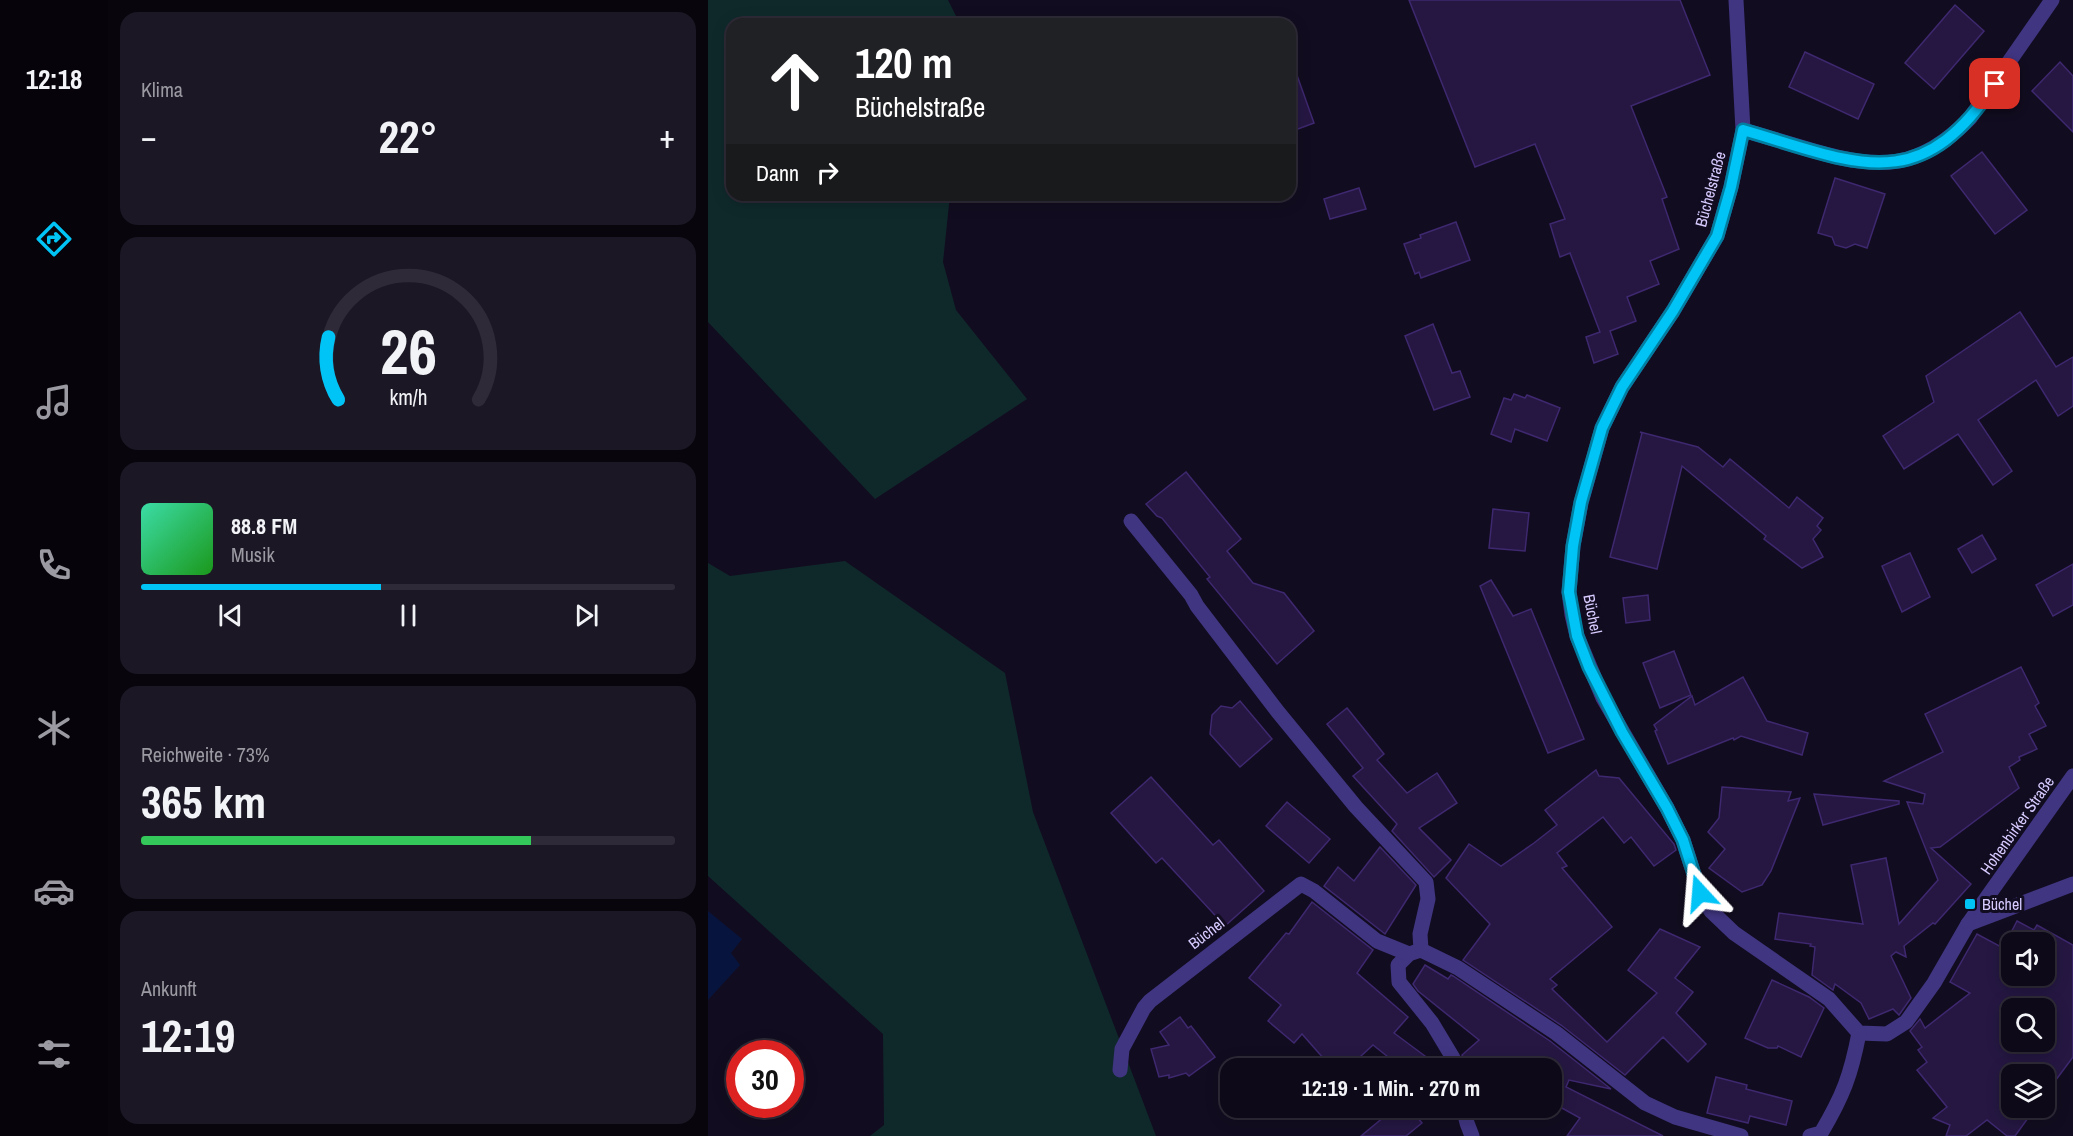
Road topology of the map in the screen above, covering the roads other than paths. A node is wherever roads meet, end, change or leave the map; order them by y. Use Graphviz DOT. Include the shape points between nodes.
graph roads {
  1 [pos="1736,0"];
  2 [pos="2052,0"];
  3 [pos="1743,130"];
  4 [pos="1602,428"];
  5 [pos="1131,521"];
  6 [pos="2073,776"];
  7 [pos="2073,884"];
  8 [pos="1968,924"];
  9 [pos="1415,952"];
  10 [pos="1859,1033"];
  11 [pos="1451,1058"];
  12 [pos="1119,1070"];
  13 [pos="1466,1118"];
  14 [pos="1472,1136"];
  15 [pos="1741,1136"];
  16 [pos="1810,1136"];
  1 -- 3 [label="street, Büchelstraße"];
  2 -- 3 [label="street" via="1970,118 1956,133 1922,154 1874,164"];
  3 -- 4 [label="street, Büchelstraße" via="1717,236 1622,387"];
  4 -- 10 [label="street, Büchel" via="1581,502 1569,592 1577,636 1589,667 1667,808 1683,840 1700,893 1711,910 1734,933 1828,999"];
  5 -- 9 [label="street" via="1278,712 1356,807 1426,882 1428,899"];
  6 -- 8 [label="street, Hohenbirker Straße"];
  7 -- 8 [label="street"];
  8 -- 10 [label="street" via="1906,1022 1887,1034"];
  9 -- 11 [label="street" via="1398,965 1400,981 1432,1023"];
  9 -- 12 [label="street, Büchel" via="1377,940 1300,884 1150,1001 1122,1049"];
  9 -- 15 [label="street, Büchel" via="1458,968 1557,1033 1645,1103 1675,1117"];
  10 -- 16 [label="street" via="1852,1068 1839,1102 1821,1133"];
  13 -- 14 [label="street"];
}
